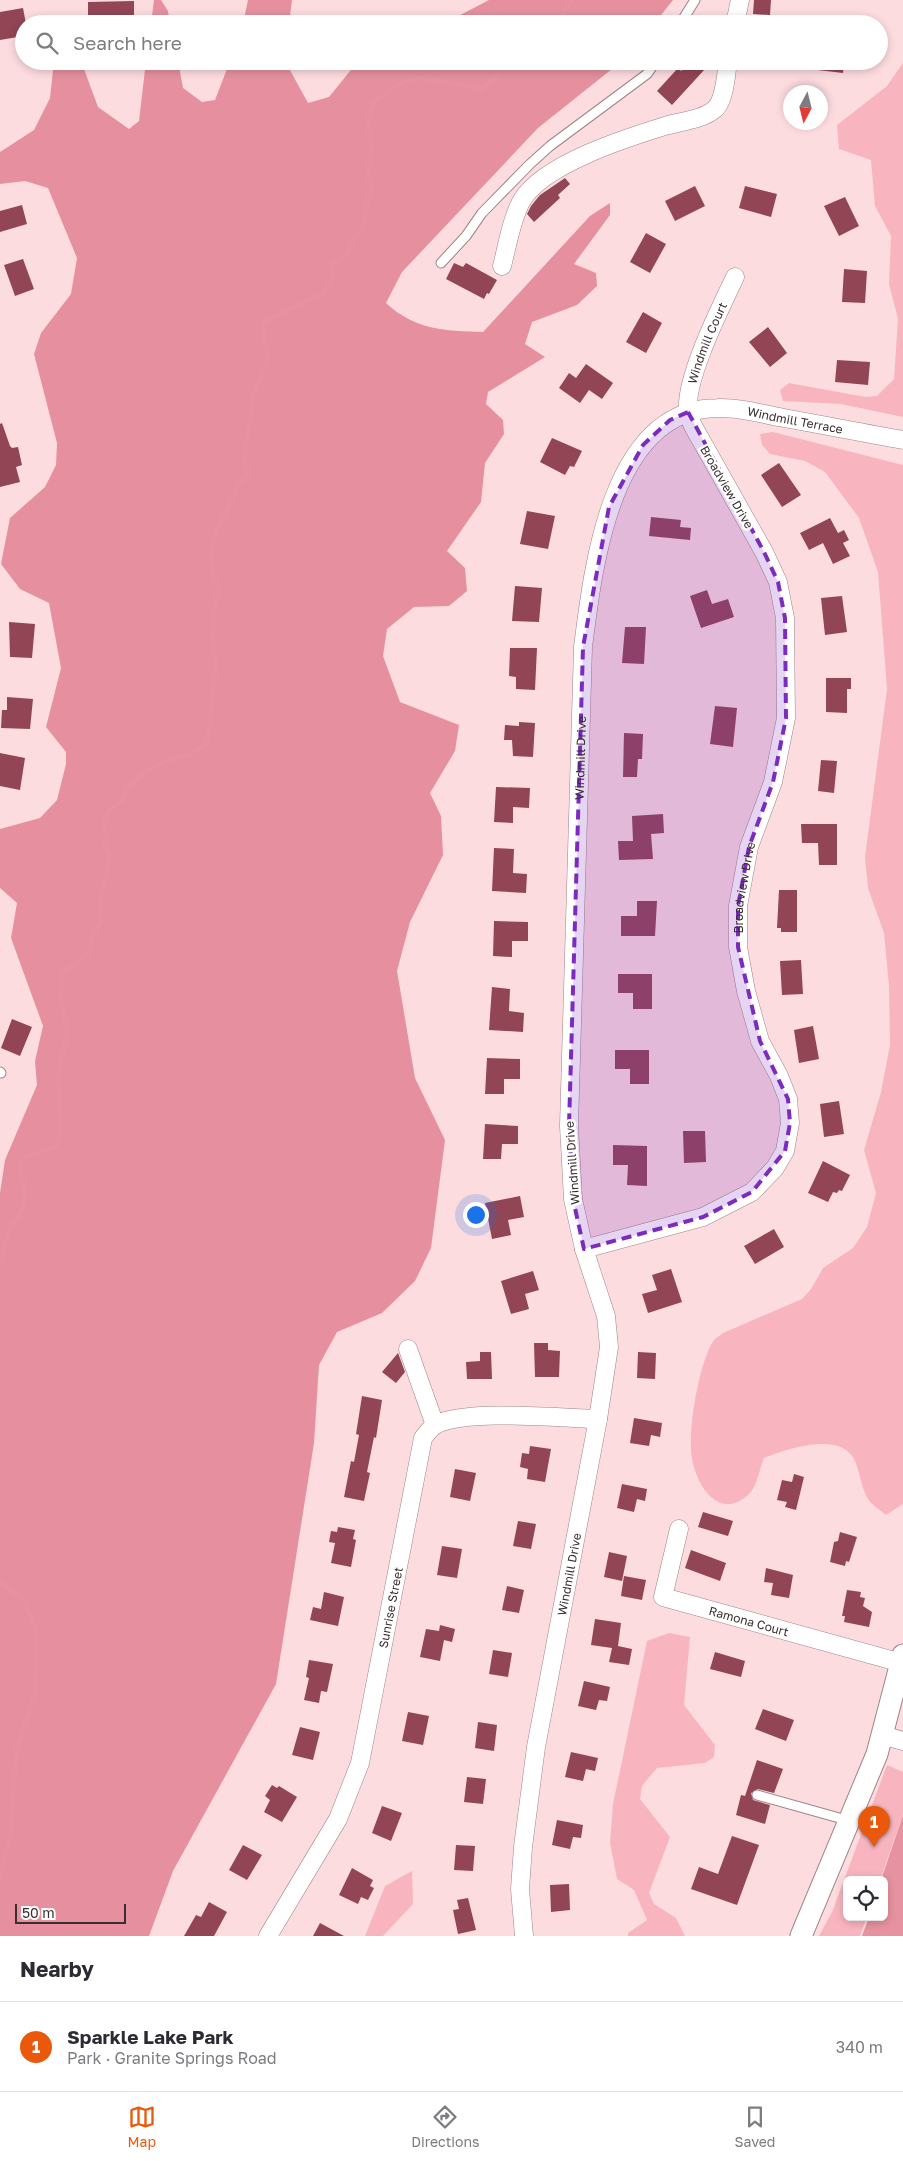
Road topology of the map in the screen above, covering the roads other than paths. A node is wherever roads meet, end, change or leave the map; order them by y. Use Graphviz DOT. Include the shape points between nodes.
graph roads {
  1 [pos="695,0"];
  2 [pos="740,0"];
  3 [pos="686,15"];
  4 [pos="737,15"];
  5 [pos="650,70"];
  6 [pos="726,70"];
  7 [pos="441,264"];
  8 [pos="502,266"];
  9 [pos="735,277"];
  10 [pos="688,412"];
  11 [pos="903,440"];
  12 [pos="584,1248"];
  13 [pos="408,1349"];
  14 [pos="598,1419"];
  15 [pos="435,1425"];
  16 [pos="679,1529"];
  17 [pos="902,1666"];
  18 [pos="882,1734"];
  19 [pos="903,1741"];
  20 [pos="757,1795"];
  21 [pos="850,1821"];
  22 [pos="268,1936"];
  23 [pos="524,1936"];
  24 [pos="801,1936"];
  1 -- 3 [label="lane"];
  2 -- 4 [label="street"];
  5 -- 7 [label="lane" via="530,164 482,213"];
  6 -- 8 [label="street" via="721,100 716,108 700,118 602,146 538,182 522,201"];
  9 -- 10 [label="street, Windmill Court" via="706,340 690,390"];
  10 -- 11 [label="street, Windmill Terrace" via="716,408 747,410"];
  10 -- 12 [label="street, Windmill Drive" via="670,420 643,445 618,484 601,540 585,631 569,1126 573,1199"];
  10 -- 12 [label="street, Broadview Drive" via="764,552 778,582 785,618 786,718 773,782 749,847 738,906 738,947 760,1041 788,1099 790,1123 785,1151 775,1168 752,1192 703,1217"];
  12 -- 14 [label="street, Windmill Drive" via="606,1316 609,1347"];
  13 -- 15 [label="street"];
  14 -- 15 [label="street" via="496,1416 452,1419"];
  14 -- 23 [label="street, Windmill Drive" via="536,1747 520,1889"];
  15 -- 22 [label="street, Sunrise Street" via="423,1438 360,1763 338,1819"];
  16 -- 17 [label="street, Ramona Court" via="663,1597"];
  17 -- 18 [label="street"];
  18 -- 19 [label="street"];
  18 -- 21 [label="street"];
  20 -- 21 [label="lane"];
  21 -- 24 [label="street"];
}
